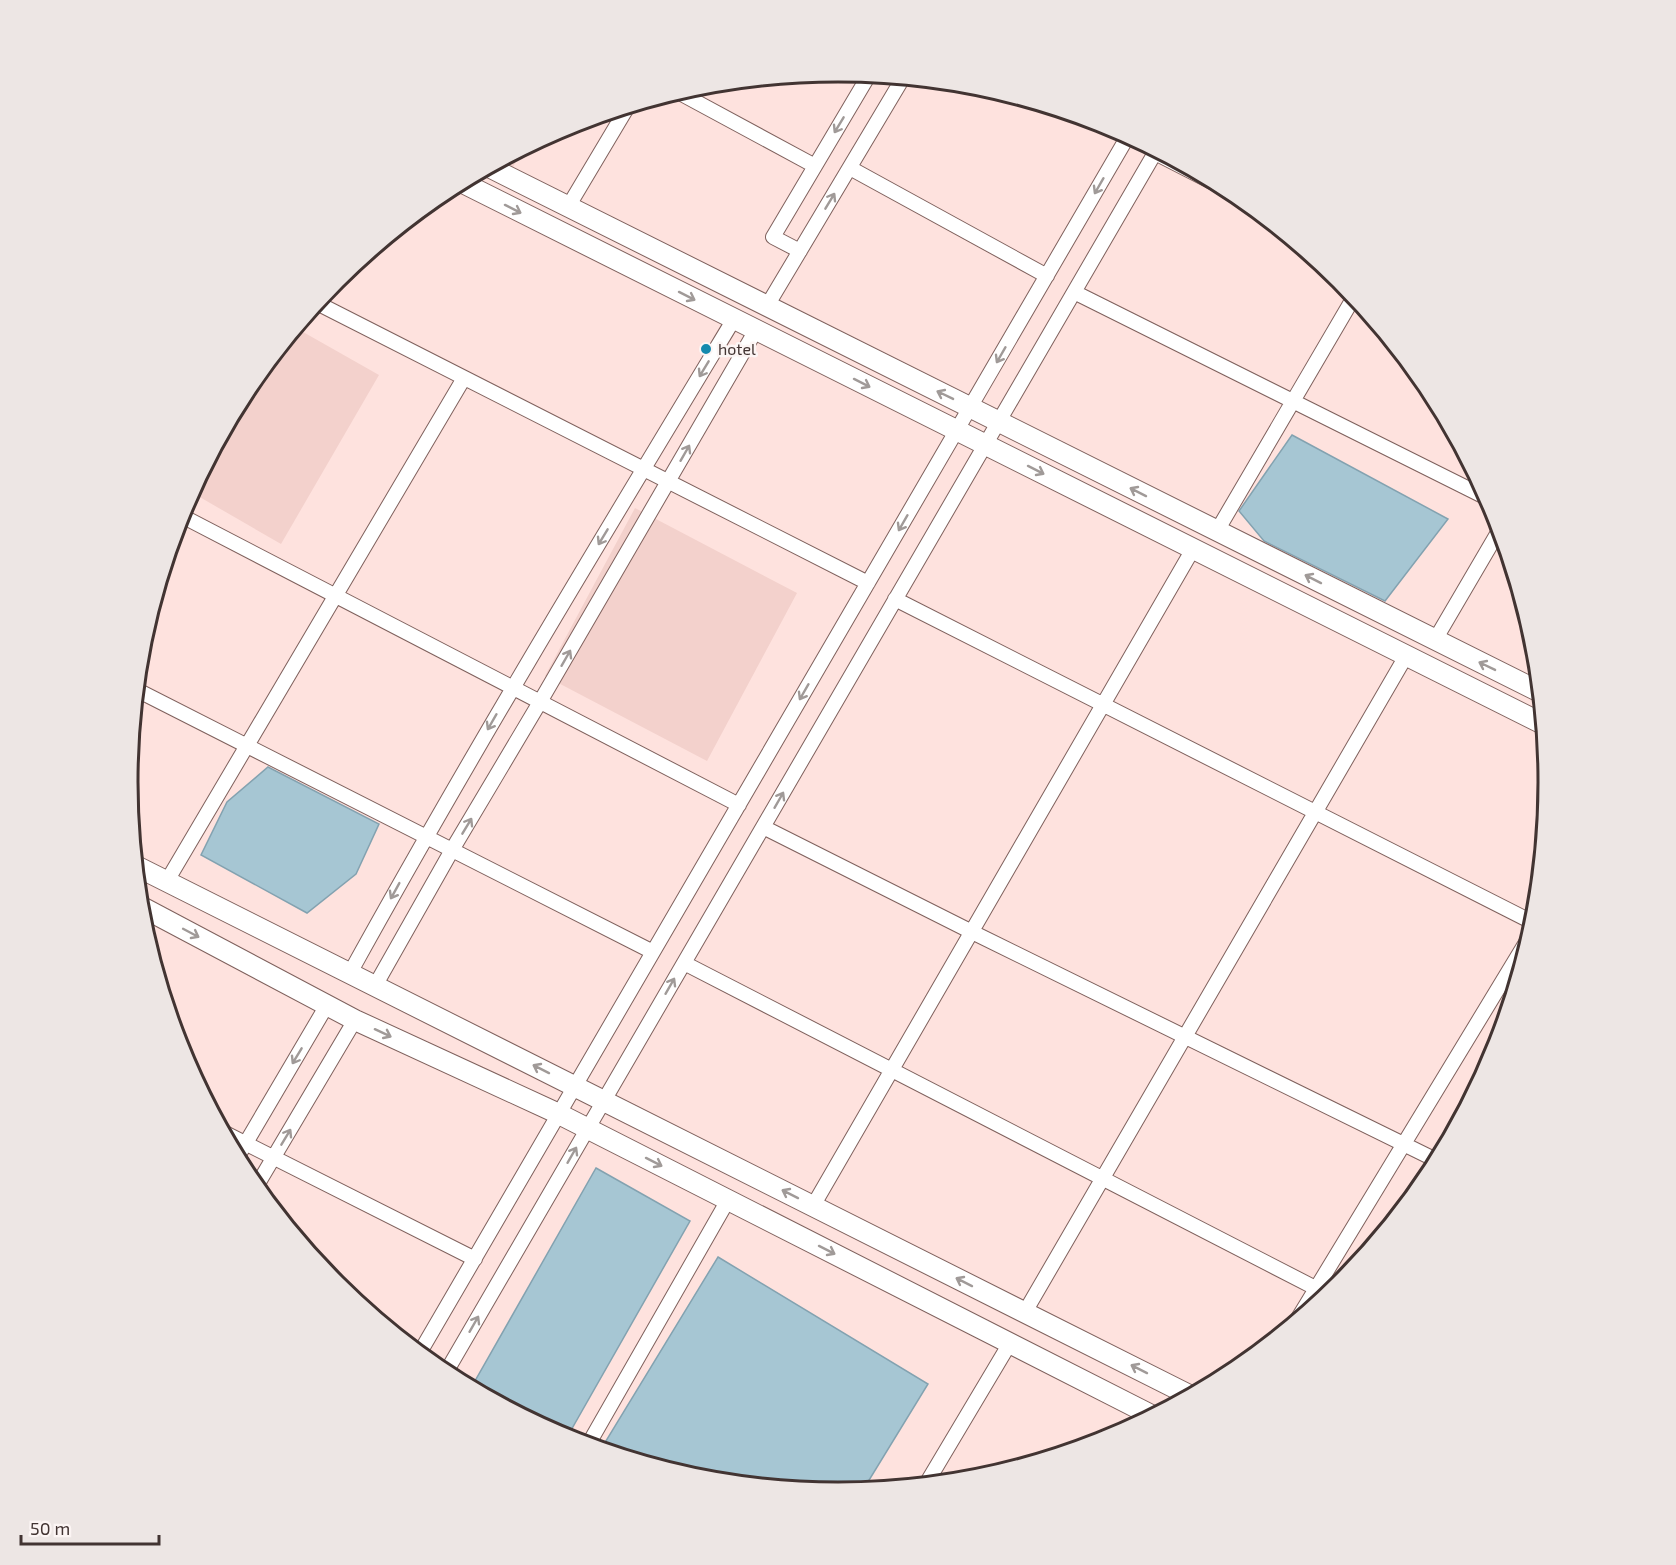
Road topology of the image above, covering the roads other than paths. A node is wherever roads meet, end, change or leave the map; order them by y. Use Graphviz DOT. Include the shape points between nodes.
graph roads {
  1 [pos="864,83"];
  2 [pos="899,85"];
  3 [pos="690,98"];
  4 [pos="621,117"];
  5 [pos="1123,144"];
  6 [pos="1152,157"];
  7 [pos="815,166"];
  8 [pos="849,168"];
  9 [pos="497,171"];
  10 [pos="470,187"];
  11 [pos="568,207"];
  12 [pos="800,251"];
  13 [pos="1047,276"];
  14 [pos="1074,292"];
  15 [pos="1349,305"];
  16 [pos="767,306"];
  17 [pos="325,307"];
  18 [pos="734,319"];
  19 [pos="756,330"];
  20 [pos="464,378"];
  21 [pos="1293,401"];
  22 [pos="970,408"];
  23 [pos="998,422"];
  24 [pos="957,431"];
  25 [pos="985,445"];
  26 [pos="644,469"];
  27 [pos="668,482"];
  28 [pos="1474,492"];
  29 [pos="189,520"];
  30 [pos="1216,531"];
  31 [pos="1494,539"];
  32 [pos="1194,549"];
  33 [pos="868,583"];
  34 [pos="335,596"];
  35 [pos="895,599"];
  36 [pos="1435,640"];
  37 [pos="1406,656"];
  38 [pos="512,688"];
  39 [pos="1532,688"];
  40 [pos="144,693"];
  41 [pos="540,702"];
  42 [pos="1103,705"];
  43 [pos="1535,720"];
  44 [pos="247,746"];
  45 [pos="739,805"];
  46 [pos="1316,812"];
  47 [pos="763,827"];
  48 [pos="426,836"];
  49 [pos="452,850"];
  50 [pos="144,870"];
  51 [pos="167,881"];
  52 [pos="150,911"];
  53 [pos="1525,918"];
  54 [pos="972,933"];
  55 [pos="653,952"];
  56 [pos="1515,961"];
  57 [pos="684,963"];
  58 [pos="350,973"];
  59 [pos="375,986"];
  60 [pos="327,1005"];
  61 [pos="355,1020"];
  62 [pos="1185,1037"];
  63 [pos="892,1070"];
  64 [pos="575,1086"];
  65 [pos="604,1101"];
  66 [pos="559,1114"];
  67 [pos="588,1128"];
  68 [pos="237,1139"];
  69 [pos="245,1144"];
  70 [pos="1404,1144"];
  71 [pos="242,1149"];
  72 [pos="1429,1157"];
  73 [pos="273,1158"];
  74 [pos="261,1178"];
  75 [pos="1103,1179"];
  76 [pos="728,1200"];
  77 [pos="813,1206"];
  78 [pos="475,1258"];
  79 [pos="1328,1282"];
  80 [pos="1320,1290"];
  81 [pos="1025,1312"];
  82 [pos="1010,1343"];
  83 [pos="423,1346"];
  84 [pos="450,1366"];
  85 [pos="1183,1392"];
  86 [pos="1144,1412"];
  87 [pos="592,1437"];
  88 [pos="930,1477"];
  1 -- 7 [label="street, one-way"];
  2 -- 8 [label="street"];
  3 -- 7 [label="street"];
  4 -- 11 [label="street"];
  5 -- 13 [label="street, one-way"];
  6 -- 14 [label="street"];
  7 -- 12 [label="street" via="773,237"];
  12 -- 8 [label="street, one-way"];
  8 -- 13 [label="street"];
  9 -- 11 [label="main road"];
  10 -- 18 [label="main road, one-way"];
  11 -- 16 [label="main road"];
  12 -- 16 [label="street"];
  13 -- 22 [label="street, one-way"];
  14 -- 21 [label="street"];
  14 -- 23 [label="street"];
  15 -- 21 [label="street"];
  22 -- 16 [label="main road, one-way"];
  17 -- 20 [label="street"];
  18 -- 19 [label="main road"];
  18 -- 26 [label="street, one-way"];
  19 -- 24 [label="main road, one-way"];
  27 -- 19 [label="street, one-way"];
  20 -- 26 [label="street"];
  20 -- 34 [label="street"];
  21 -- 28 [label="street"];
  21 -- 30 [label="street"];
  22 -- 23 [label="main road"];
  22 -- 24 [label="street"];
  23 -- 25 [label="street"];
  30 -- 23 [label="main road, one-way"];
  24 -- 25 [label="main road"];
  24 -- 33 [label="street, one-way"];
  25 -- 32 [label="main road, one-way"];
  25 -- 35 [label="street"];
  26 -- 27 [label="street"];
  26 -- 38 [label="street, one-way"];
  27 -- 33 [label="street"];
  41 -- 27 [label="street, one-way"];
  29 -- 34 [label="street"];
  36 -- 30 [label="main road, one-way"];
  31 -- 36 [label="street"];
  32 -- 37 [label="main road"];
  32 -- 42 [label="street"];
  33 -- 45 [label="street, one-way"];
  34 -- 38 [label="street"];
  34 -- 44 [label="street"];
  35 -- 42 [label="street"];
  47 -- 35 [label="street, one-way"];
  39 -- 36 [label="main road, one-way"];
  37 -- 43 [label="main road"];
  37 -- 46 [label="street"];
  38 -- 41 [label="street"];
  38 -- 48 [label="street, one-way"];
  40 -- 44 [label="street"];
  41 -- 45 [label="street"];
  49 -- 41 [label="street, one-way"];
  42 -- 46 [label="street"];
  42 -- 54 [label="street"];
  44 -- 48 [label="street"];
  44 -- 51 [label="street"];
  45 -- 55 [label="street"];
  46 -- 53 [label="street"];
  46 -- 62 [label="street"];
  47 -- 54 [label="street"];
  47 -- 57 [label="street"];
  48 -- 49 [label="street"];
  48 -- 58 [label="street, one-way"];
  49 -- 55 [label="street"];
  49 -- 59 [label="street"];
  50 -- 51 [label="main road"];
  51 -- 58 [label="main road"];
  52 -- 60 [label="main road, one-way"];
  54 -- 62 [label="street"];
  54 -- 63 [label="street"];
  55 -- 64 [label="street"];
  56 -- 70 [label="street"];
  57 -- 63 [label="street"];
  65 -- 57 [label="street, one-way"];
  58 -- 59 [label="main road"];
  64 -- 59 [label="main road, one-way"];
  60 -- 61 [label="main road"];
  60 -- 69 [label="street, one-way"];
  61 -- 66 [label="main road, one-way"];
  73 -- 61 [label="street, one-way"];
  62 -- 70 [label="street"];
  62 -- 75 [label="street"];
  63 -- 75 [label="street"];
  63 -- 77 [label="street"];
  64 -- 65 [label="main road"];
  64 -- 66 [label="street"];
  65 -- 67 [label="street"];
  77 -- 65 [label="main road, one-way"];
  66 -- 67 [label="main road"];
  66 -- 78 [label="street"];
  67 -- 76 [label="main road, one-way"];
  84 -- 67 [label="street, one-way"];
  68 -- 69 [label="street"];
  69 -- 71 [label="street"];
  69 -- 73 [label="street"];
  70 -- 72 [label="street"];
  70 -- 79 [label="street"];
  73 -- 74 [label="street"];
  73 -- 78 [label="street"];
  75 -- 80 [label="street"];
  75 -- 81 [label="street"];
  76 -- 82 [label="main road, one-way"];
  76 -- 87 [label="street"];
  81 -- 77 [label="main road, one-way"];
  78 -- 83 [label="street"];
  85 -- 81 [label="main road, one-way"];
  82 -- 86 [label="main road"];
  82 -- 88 [label="street"];
}
